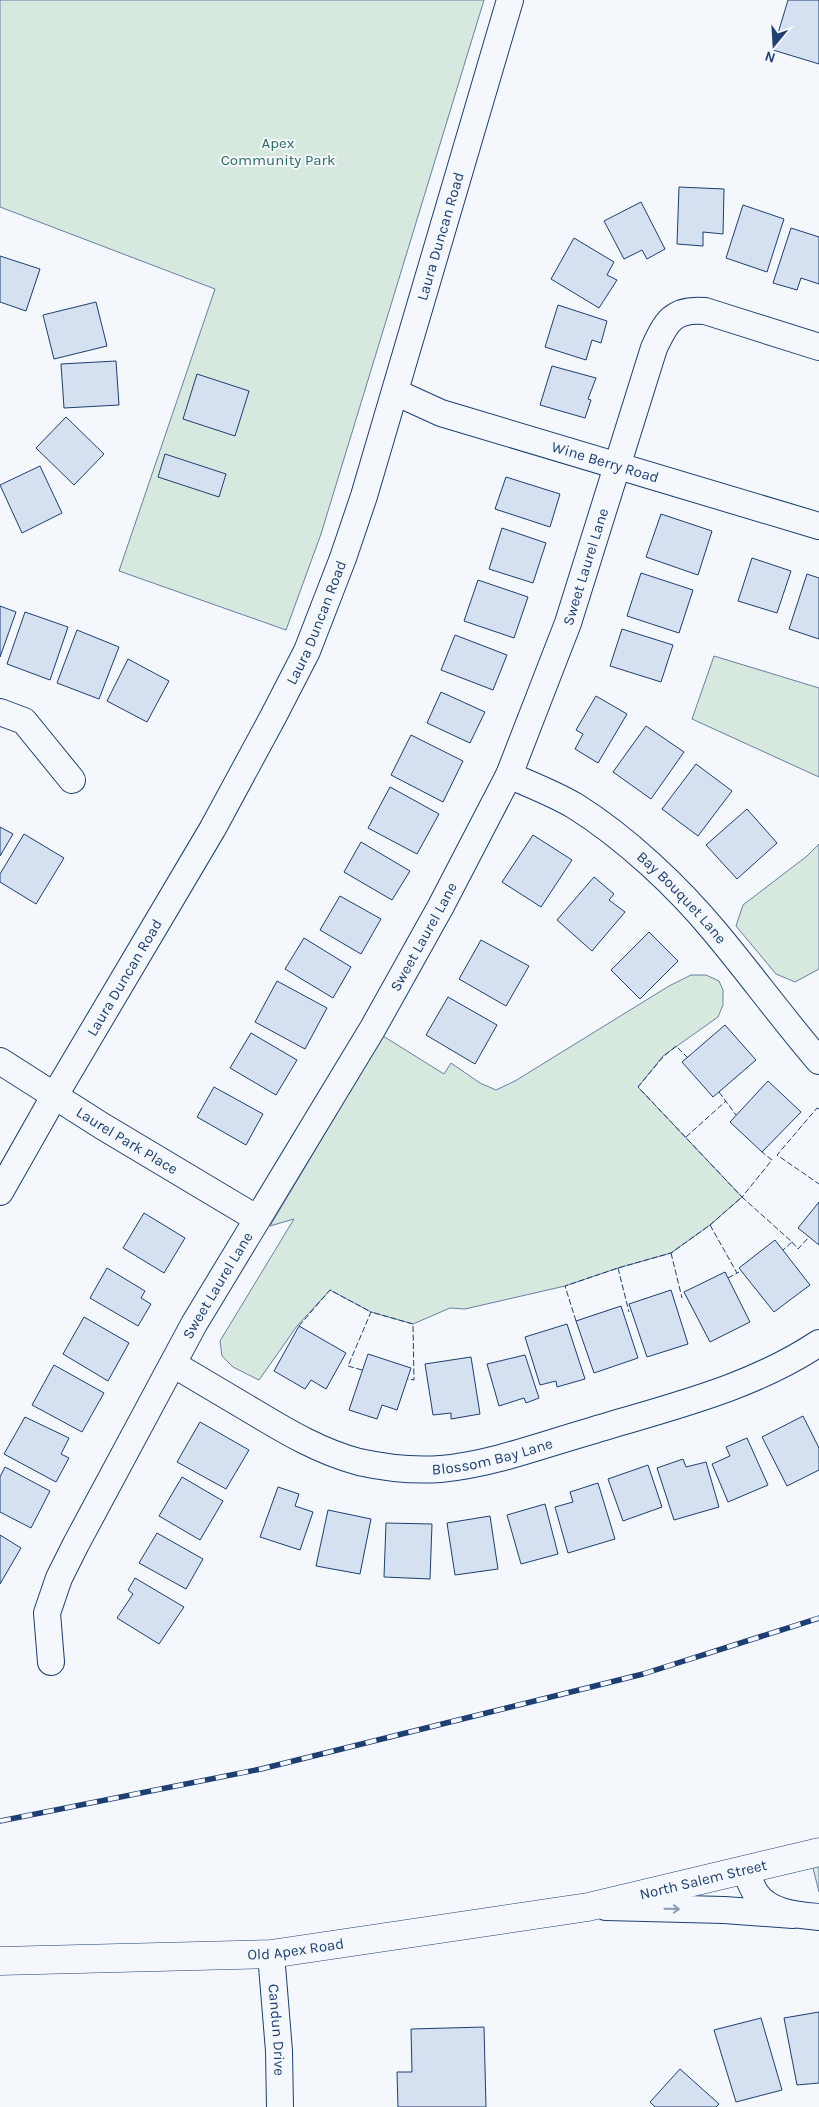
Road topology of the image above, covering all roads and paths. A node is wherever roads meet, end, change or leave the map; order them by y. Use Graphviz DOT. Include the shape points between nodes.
graph roads {
  1 [pos="510,0"];
  2 [pos="819,347"];
  3 [pos="395,392"];
  4 [pos="619,465"];
  5 [pos="819,526"];
  6 [pos="0,712"];
  7 [pos="510,775"];
  8 [pos="72,780"];
  9 [pos="0,1061"];
  10 [pos="819,1061"];
  11 [pos="55,1095"];
  12 [pos="0,1192"];
  13 [pos="256,1218"];
  14 [pos="819,1344"];
  15 [pos="173,1364"];
  16 [pos="51,1662"];
  17 [pos="819,1852"];
  18 [pos="745,1870"];
  19 [pos="588,1907"];
  20 [pos="794,1915"];
  21 [pos="819,1917"];
  22 [pos="271,1954"];
  23 [pos="0,1961"];
  24 [pos="280,2107"];
  1 -- 3 [label="street, Laura Duncan Road"];
  2 -- 4 [label="street, Sweet Laurel Lane" via="705,311 692,310 670,318 654,348"];
  3 -- 4 [label="street, Wine Berry Road" via="441,413"];
  3 -- 11 [label="street, Laura Duncan Road" via="343,558 307,651 213,828"];
  4 -- 5 [label="street, Wine Berry Road"];
  4 -- 7 [label="street, Sweet Laurel Lane" via="568,623"];
  6 -- 8 [label="street" via="24,721"];
  7 -- 10 [label="street, Bay Bouquet Lane" via="574,806 617,836 660,873 716,932"];
  7 -- 13 [label="street, Sweet Laurel Lane" via="373,1028"];
  9 -- 11 [label="street, Laurel Park Place"];
  11 -- 12 [label="street, Laura Duncan Road"];
  11 -- 13 [label="street, Laurel Park Place"];
  13 -- 15 [label="street, Sweet Laurel Lane"];
  14 -- 15 [label="street, Blossom Bay Lane" via="768,1373 715,1393 519,1452 441,1469 401,1469 359,1462 326,1451 297,1438"];
  15 -- 16 [label="street, Sweet Laurel Lane" via="59,1578 47,1613"];
  17 -- 18 [label="main road, North Salem Street"];
  18 -- 19 [label="main road, North Salem Street"];
  18 -- 20 [label="street" via="756,1894 777,1910"];
  19 -- 20 [label="street, one-way"];
  19 -- 22 [label="main road, Old Apex Road"];
  20 -- 21 [label="street"];
  22 -- 23 [label="main road, Old Apex Road"];
  22 -- 24 [label="street, Candun Drive"];
}
